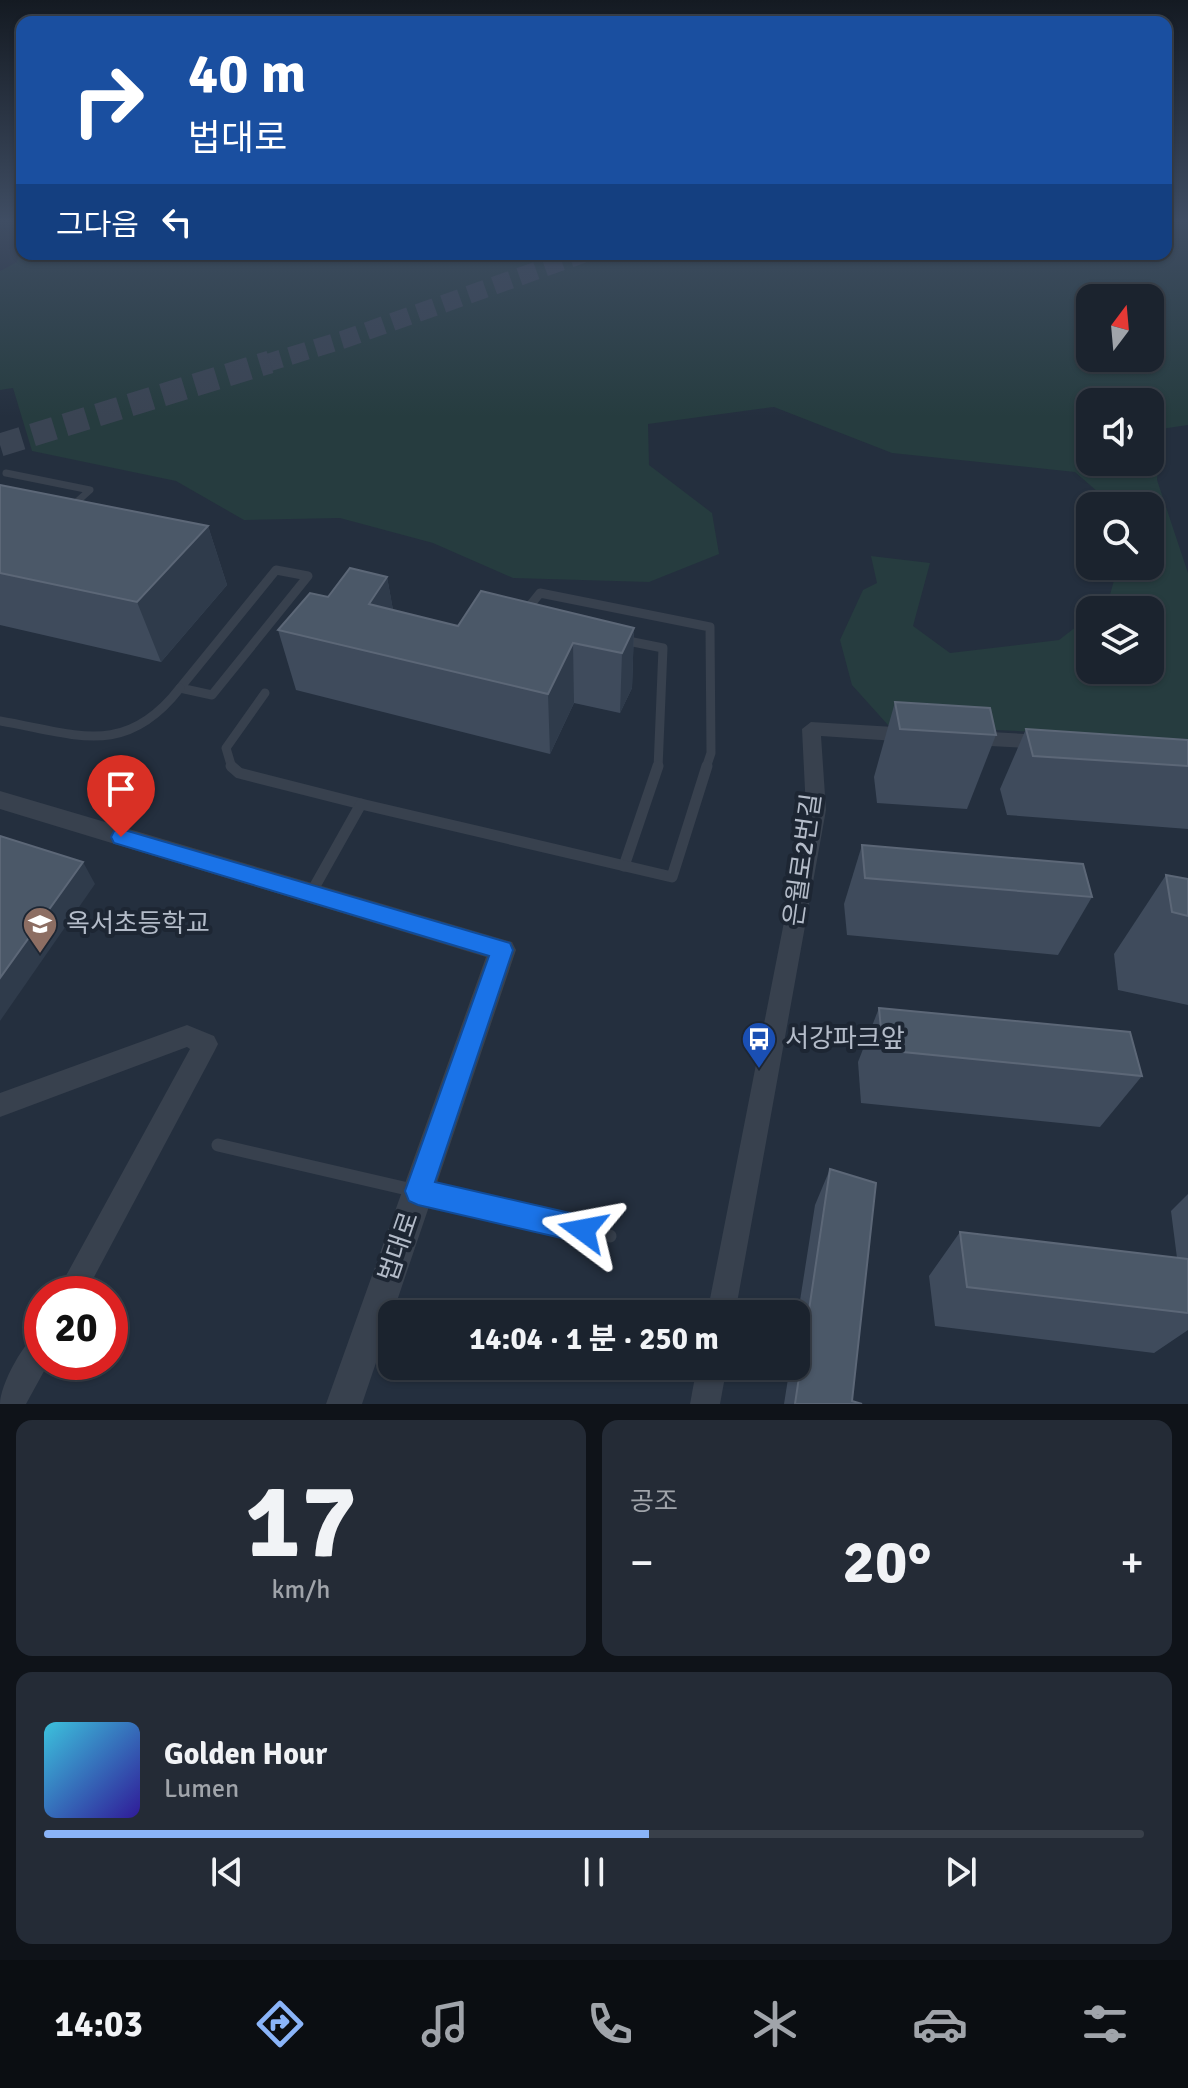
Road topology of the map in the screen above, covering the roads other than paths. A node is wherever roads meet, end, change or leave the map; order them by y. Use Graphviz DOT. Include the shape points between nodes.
graph roads {
  1 [pos="6,473"];
  2 [pos="68,509"];
  3 [pos="535,621"];
  4 [pos="606,636"];
  5 [pos="180,688"];
  6 [pos="265,693"];
  7 [pos="0,721"];
  8 [pos="1065,744"];
  9 [pos="0,800"];
  10 [pos="361,804"];
  11 [pos="624,866"];
  12 [pos="311,893"];
  13 [pos="0,1105"];
  14 [pos="218,1145"];
  15 [pos="418,1191"];
  16 [pos="610,1236"];
  17 [pos="80,1276"];
  18 [pos="724,1300"];
  19 [pos="24,1376"];
  20 [pos="709,1380"];
  21 [pos="9,1401"];
  22 [pos="344,1404"];
  23 [pos="705,1404"];
  1 -- 2 [label="lane" via="90,490"];
  3 -- 11 [label="lane" via="521,618 540,593 710,627 711,753 672,877"];
  4 -- 11 [label="lane" via="663,648 659,764"];
  5 -- 5 [label="lane" via="276,570 308,576 212,695"];
  5 -- 7 [label="lane" via="169,704 125,734 86,735"];
  6 -- 10 [label="lane" via="226,748 231,767"];
  8 -- 18 [label="street, 은월로2번길" via="811,729 816,810"];
  9 -- 12 [label="street, 법대로"];
  10 -- 11 [label="lane"];
  10 -- 12 [label="lane"];
  12 -- 15 [label="street, 법대로" via="502,950"];
  13 -- 17 [label="street" via="187,1036 206,1044"];
  14 -- 15 [label="lane"];
  15 -- 16 [label="lane"];
  15 -- 22 [label="street, 법대로"];
  19 -- 21 [label="street"];
  20 -- 23 [label="street"];
}
